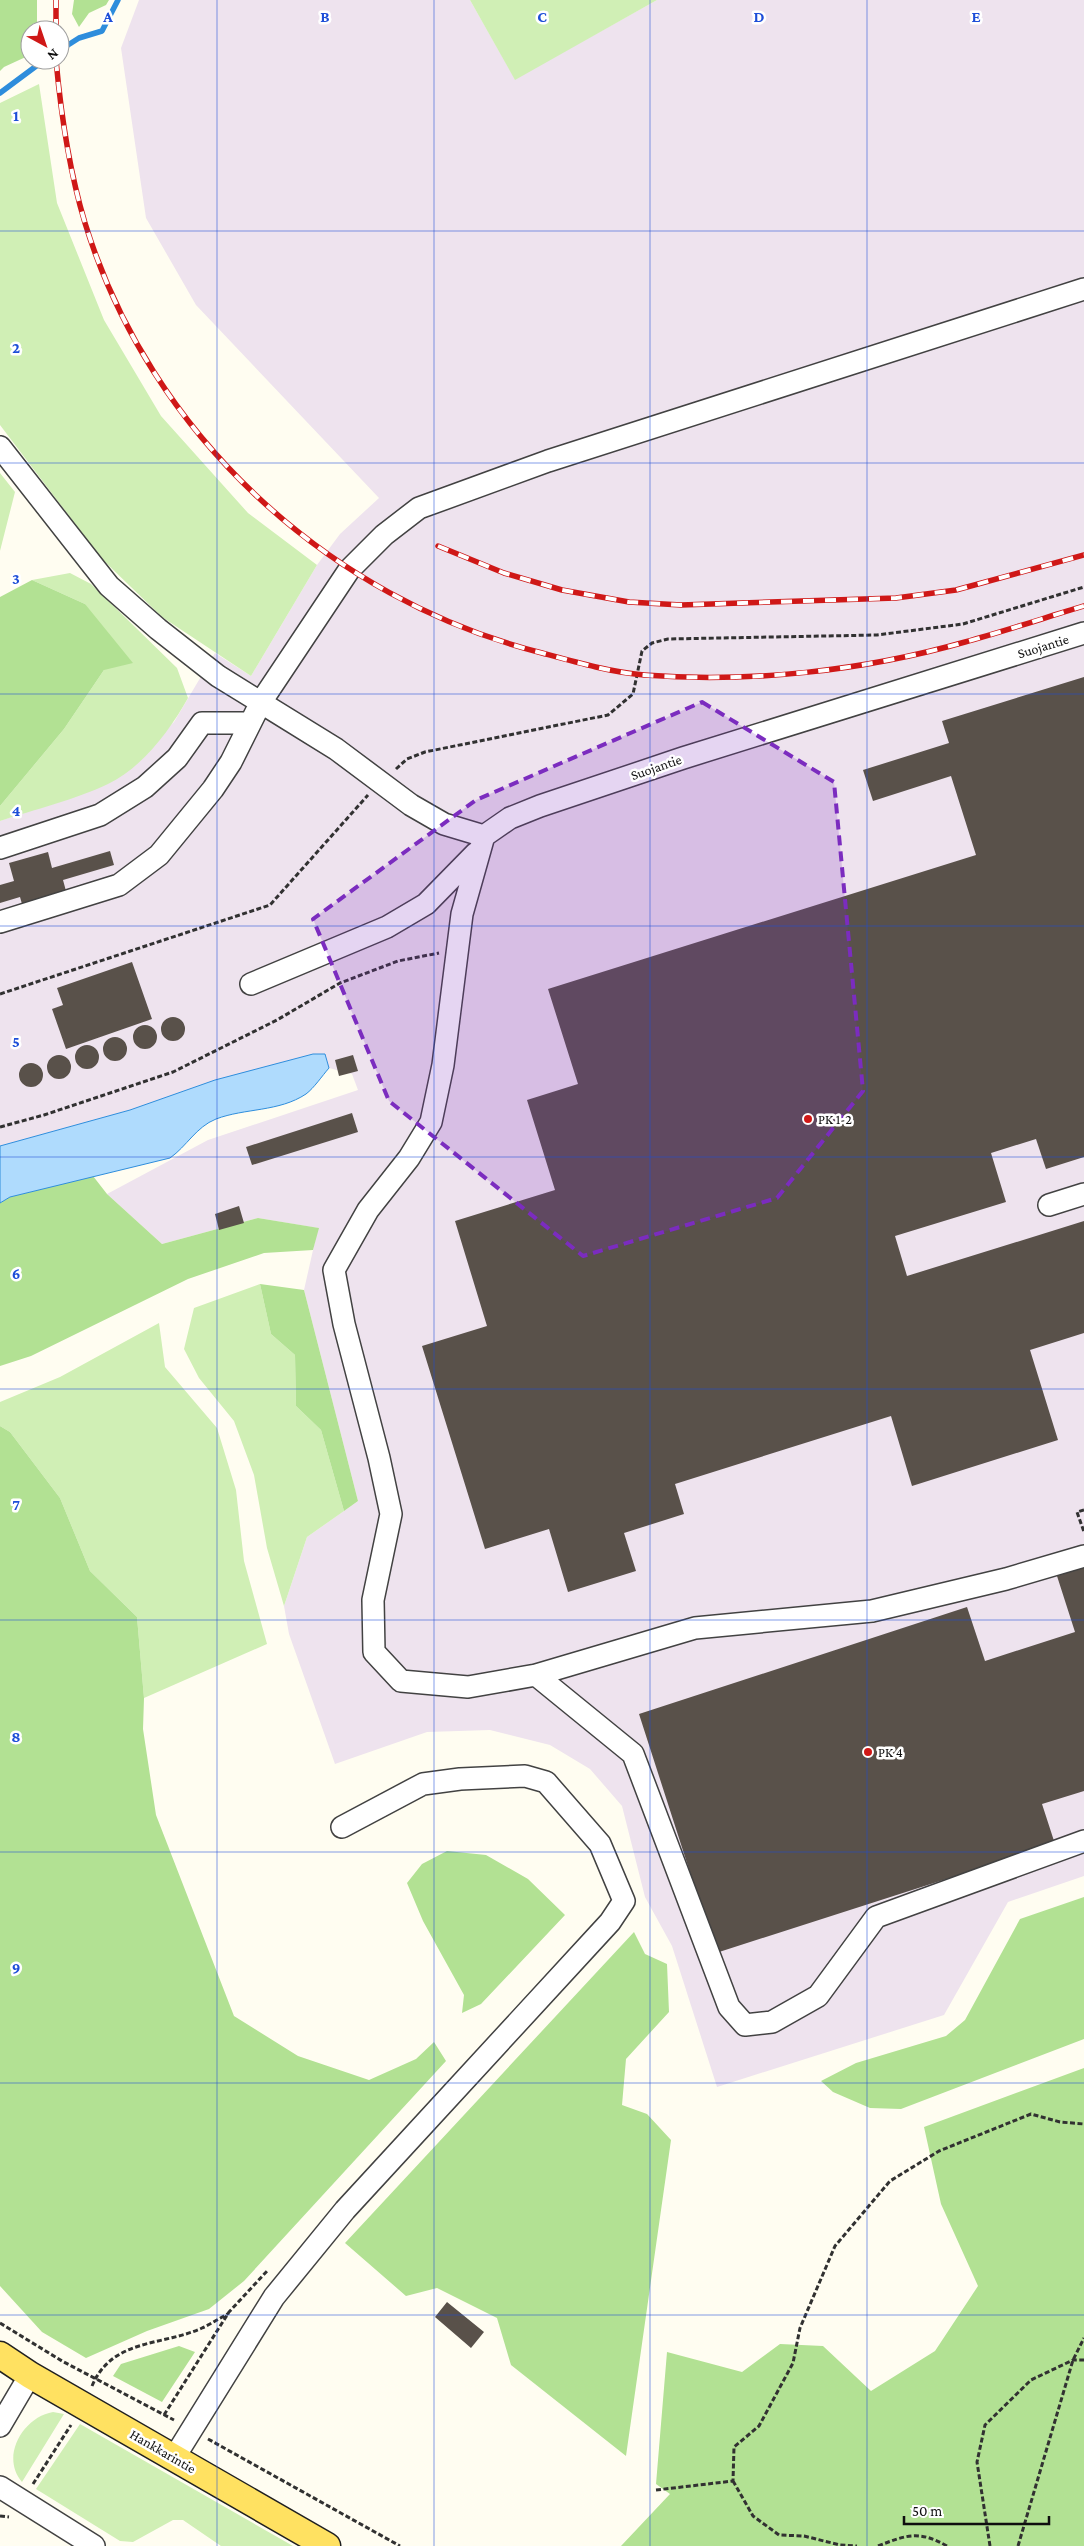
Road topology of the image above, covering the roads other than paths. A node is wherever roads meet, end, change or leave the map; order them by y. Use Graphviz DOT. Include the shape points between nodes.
graph roads {
  1 [pos="1084,290"];
  2 [pos="0,447"];
  3 [pos="1084,633"];
  4 [pos="261,702"];
  5 [pos="250,723"];
  6 [pos="482,842"];
  7 [pos="0,848"];
  8 [pos="0,922"];
  9 [pos="251,984"];
  10 [pos="1084,1194"];
  11 [pos="1049,1205"];
  12 [pos="1084,1556"];
  13 [pos="536,1675"];
  14 [pos="342,1827"];
  15 [pos="1084,1841"];
  16 [pos="0,2355"];
  17 [pos="30,2375"];
  18 [pos="0,2426"];
  19 [pos="174,2458"];
  20 [pos="0,2487"];
  21 [pos="94,2546"];
  22 [pos="327,2546"];
  1 -- 4 [label="street" via="548,461 419,508 384,535 349,570"];
  2 -- 4 [label="street" via="109,586 158,630 218,676"];
  3 -- 6 [label="street, Suojantie" via="540,806 510,818"];
  4 -- 5 [label="street"];
  4 -- 6 [label="street" via="336,749 411,805"];
  5 -- 7 [label="street" via="202,723 177,758 145,787 100,815"];
  5 -- 8 [label="street" via="213,789 159,855 119,885"];
  6 -- 9 [label="street, Suojantie" via="426,904 387,927"];
  6 -- 13 [label="street" via="462,914 443,1066 431,1122 368,1210 334,1270 344,1324 391,1514 373,1600 374,1652 401,1681 468,1687"];
  10 -- 11 [label="street"];
  12 -- 13 [label="street" via="1006,1579 872,1611 695,1628"];
  13 -- 15 [label="street" via="632,1754 729,2007 745,2026 772,2022 818,1996 876,1917"];
  14 -- 19 [label="street" via="423,1784 525,1776 546,1782 600,1844 624,1901 610,1922 345,2210 274,2297"];
  16 -- 17 [label="main road, Hankkarintie"];
  17 -- 18 [label="street"];
  17 -- 19 [label="main road, Hankkarintie"];
  19 -- 22 [label="main road, Hankkarintie"];
  20 -- 21 [label="street"];
}
